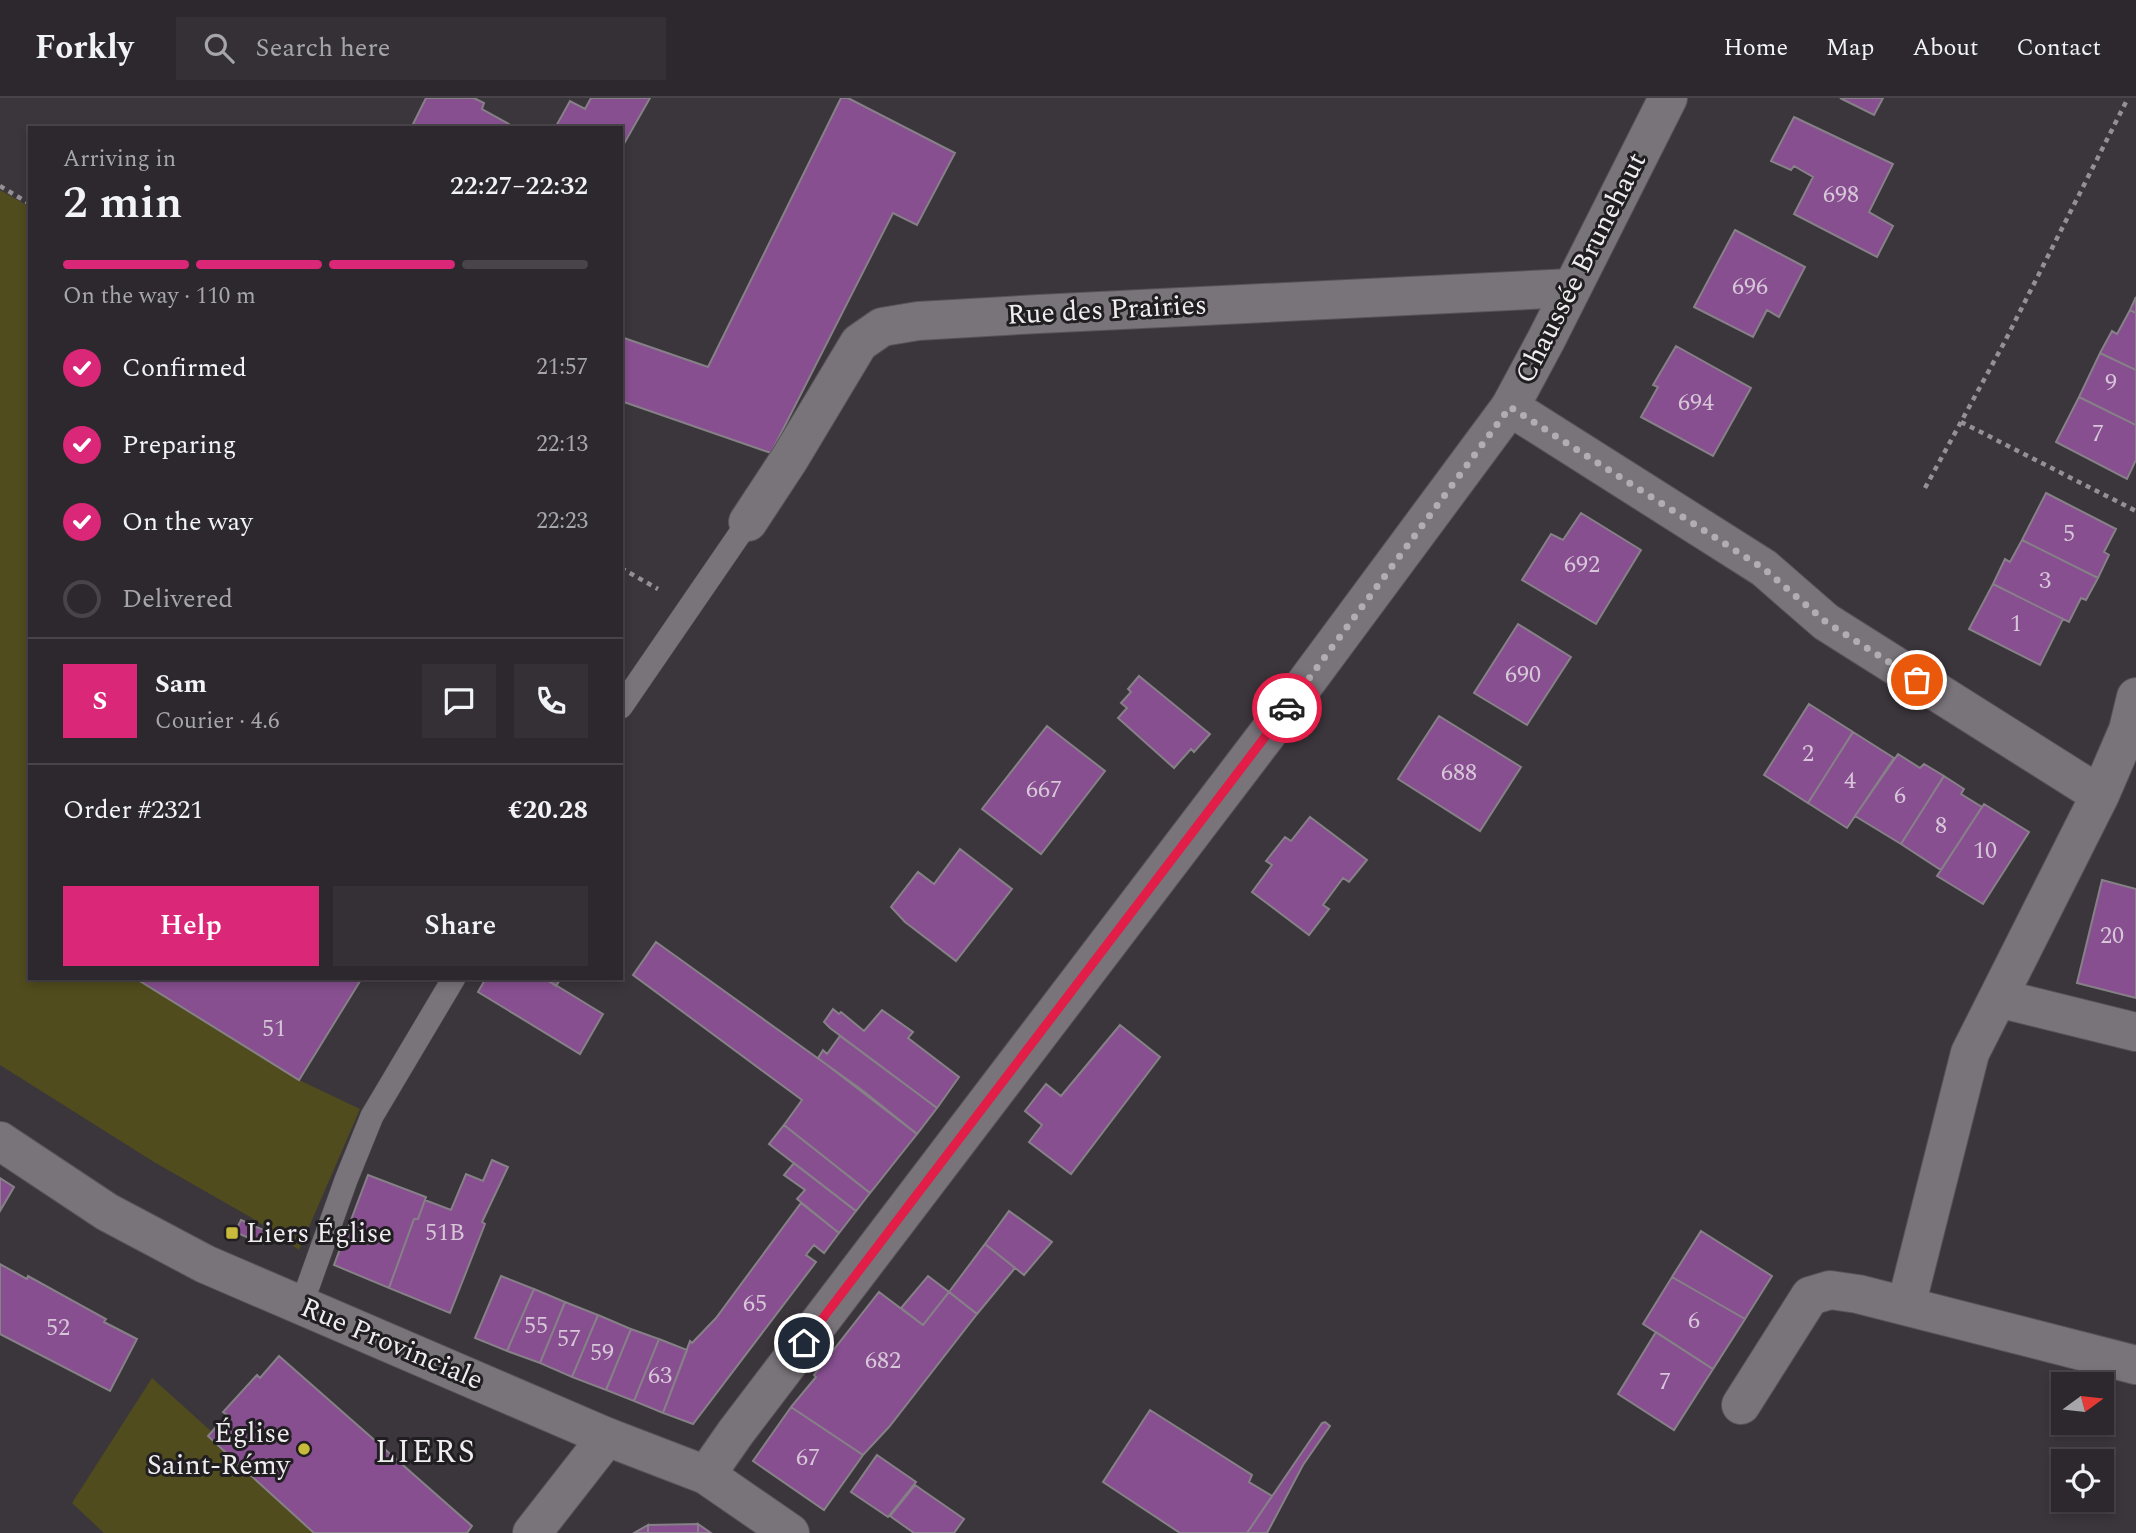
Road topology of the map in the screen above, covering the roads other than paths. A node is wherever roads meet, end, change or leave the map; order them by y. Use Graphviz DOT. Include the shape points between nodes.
graph roads {
  1 [pos="1668,98"];
  2 [pos="1572,288"];
  3 [pos="1510,407"];
  4 [pos="748,522"];
  5 [pos="2136,697"];
  6 [pos="623,704"];
  7 [pos="2101,795"];
  8 [pos="453,980"];
  9 [pos="1998,998"];
  10 [pos="2136,1032"];
  11 [pos="0,1141"];
  12 [pos="301,1306"];
  13 [pos="1906,1306"];
  14 [pos="2136,1365"];
  15 [pos="1741,1405"];
  16 [pos="607,1437"];
  17 [pos="706,1475"];
  18 [pos="532,1533"];
  19 [pos="790,1533"];
  1 -- 2 [label="street, Chaussée Brunehaut"];
  2 -- 3 [label="street, Chaussée Brunehaut"];
  2 -- 4 [label="street, Rue des Prairies" via="951,318 882,327 859,343"];
  3 -- 7 [label="street" via="1763,568 1826,622"];
  3 -- 17 [label="street, Chaussée Brunehaut"];
  4 -- 6 [label="lane"];
  5 -- 7 [label="street"];
  7 -- 9 [label="street"];
  8 -- 12 [label="lane" via="372,1116"];
  9 -- 10 [label="street"];
  9 -- 13 [label="street" via="1970,1053"];
  11 -- 12 [label="street, Rue Provinciale" via="107,1212 205,1264"];
  12 -- 16 [label="street, Rue Provinciale"];
  13 -- 14 [label="street"];
  13 -- 15 [label="street" via="1830,1290 1810,1297"];
  16 -- 17 [label="street, Rue Provinciale"];
  16 -- 18 [label="street"];
  17 -- 19 [label="street, Rue Provinciale"];
}
